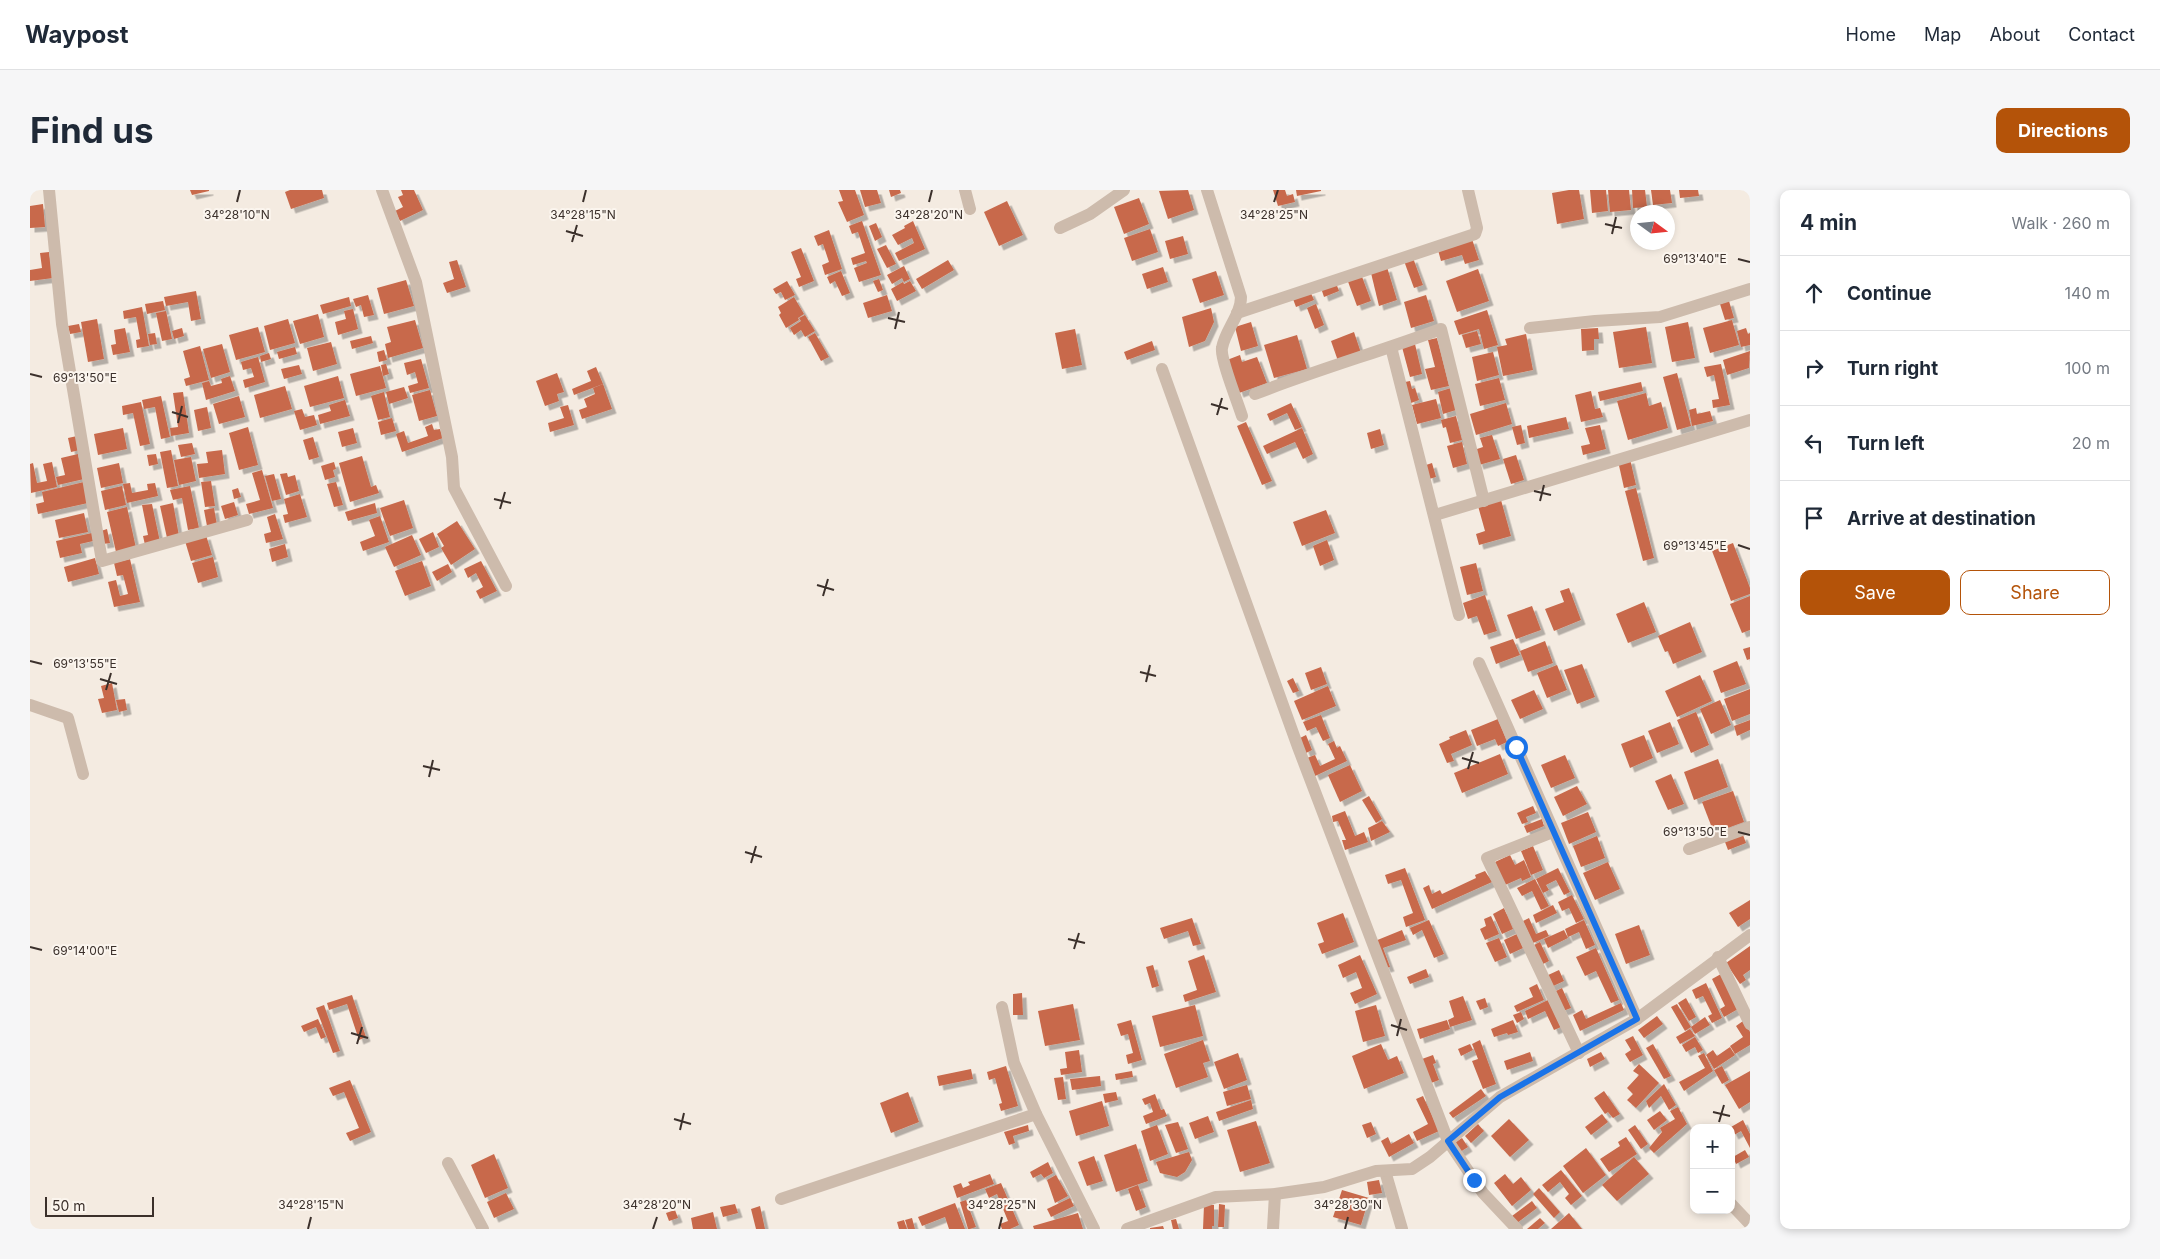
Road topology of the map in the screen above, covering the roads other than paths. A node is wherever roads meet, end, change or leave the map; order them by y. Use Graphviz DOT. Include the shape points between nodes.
graph roads {
  1 [pos="49,190"];
  2 [pos="382,190"];
  3 [pos="965,190"];
  4 [pos="1124,190"];
  5 [pos="1207,190"];
  6 [pos="1468,190"];
  7 [pos="970,209"];
  8 [pos="1060,228"];
  9 [pos="1750,289"];
  10 [pos="1237,313"];
  11 [pos="1530,328"];
  12 [pos="1391,347"];
  13 [pos="1162,369"];
  14 [pos="1255,394"];
  15 [pos="1242,416"];
  16 [pos="1750,420"];
  17 [pos="1484,501"];
  18 [pos="1435,515"];
  19 [pos="247,520"];
  20 [pos="506,586"];
  21 [pos="1459,615"];
  22 [pos="1479,662"];
  23 [pos="30,704"];
  24 [pos="83,774"];
  25 [pos="1750,827"];
  26 [pos="1553,832"];
  27 [pos="1690,849"];
  28 [pos="1750,935"];
  29 [pos="1718,957"];
  30 [pos="1002,1007"];
  31 [pos="1637,1019"];
  32 [pos="1750,1024"];
  33 [pos="1579,1053"];
  34 [pos="1036,1114"];
  35 [pos="1448,1141"];
  36 [pos="448,1163"];
  37 [pos="1385,1171"];
  38 [pos="1274,1194"];
  39 [pos="781,1199"];
  40 [pos="1735,1208"];
  41 [pos="1750,1224"];
  42 [pos="483,1229"];
  43 [pos="1094,1229"];
  44 [pos="1128,1229"];
  45 [pos="1273,1229"];
  46 [pos="1402,1229"];
  47 [pos="1517,1229"];
  1 -- 19 [label="street" via="62,324 102,561"];
  2 -- 20 [label="street" via="416,282 452,457 454,488"];
  3 -- 7 [label="street"];
  4 -- 8 [label="street" via="1090,214"];
  5 -- 10 [label="street" via="1241,297"];
  6 -- 10 [label="street" via="1477,228 1475,234"];
  9 -- 11 [label="street" via="1660,317"];
  10 -- 15 [label="street" via="1221,350"];
  12 -- 14 [label="street" via="1302,375"];
  12 -- 17 [label="street" via="1441,329"];
  12 -- 18 [label="street"];
  13 -- 35 [label="street" via="1298,747"];
  16 -- 17 [label="street"];
  17 -- 18 [label="street"];
  18 -- 21 [label="street"];
  22 -- 26 [label="street"];
  23 -- 24 [label="street" via="68,718"];
  25 -- 27 [label="street"];
  26 -- 31 [label="street"];
  26 -- 33 [label="street" via="1487,858"];
  28 -- 29 [label="street"];
  29 -- 31 [label="street"];
  29 -- 32 [label="street"];
  30 -- 34 [label="street" via="1014,1063"];
  31 -- 33 [label="street"];
  33 -- 35 [label="street" via="1500,1097"];
  34 -- 39 [label="street"];
  34 -- 43 [label="street"];
  35 -- 37 [label="street" via="1412,1169"];
  35 -- 47 [label="street" via="1483,1193"];
  36 -- 42 [label="street"];
  37 -- 38 [label="street" via="1324,1187"];
  37 -- 46 [label="street"];
  38 -- 44 [label="street" via="1216,1197"];
  38 -- 45 [label="street"];
  40 -- 41 [label="street"];
}
